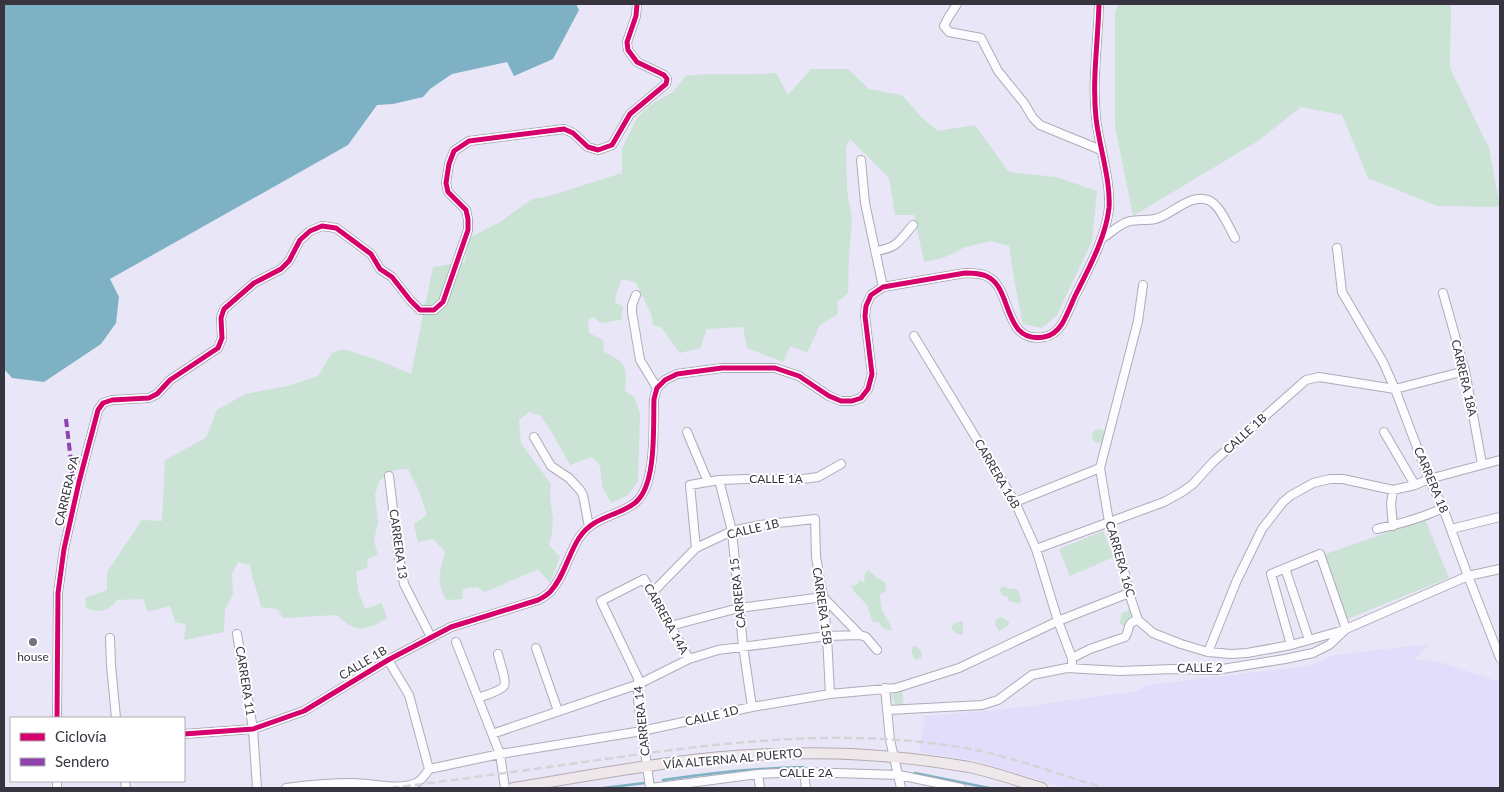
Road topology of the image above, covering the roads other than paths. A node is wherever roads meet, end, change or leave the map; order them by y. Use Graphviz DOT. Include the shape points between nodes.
graph roads {
  1 [pos="637,4"];
  2 [pos="957,4"];
  3 [pos="1099,4"];
  4 [pos="1101,150"];
  5 [pos="861,160"];
  6 [pos="913,225"];
  7 [pos="1235,238"];
  8 [pos="1101,239"];
  9 [pos="1337,248"];
  10 [pos="875,251"];
  11 [pos="1143,285"];
  12 [pos="883,287"];
  13 [pos="1443,294"];
  14 [pos="636,295"];
  15 [pos="914,336"];
  16 [pos="1465,371"];
  17 [pos="657,388"];
  18 [pos="1395,389"];
  19 [pos="687,432"];
  20 [pos="1384,432"];
  21 [pos="534,438"];
  22 [pos="1500,460"];
  23 [pos="841,464"];
  24 [pos="1482,464"];
  25 [pos="1100,468"];
  26 [pos="389,476"];
  27 [pos="1429,479"];
  28 [pos="719,480"];
  29 [pos="708,482"];
  30 [pos="1415,484"];
  31 [pos="1393,490"];
  32 [pos="1015,502"];
  33 [pos="1443,508"];
  34 [pos="1500,517"];
  35 [pos="815,518"];
  36 [pos="1109,522"];
  37 [pos="589,526"];
  38 [pos="1393,526"];
  39 [pos="1377,529"];
  40 [pos="1452,530"];
  41 [pos="732,532"];
  42 [pos="696,548"];
  43 [pos="1036,549"];
  44 [pos="1285,568"];
  45 [pos="1500,569"];
  46 [pos="1468,576"];
  47 [pos="652,593"];
  48 [pos="1129,593"];
  49 [pos="823,596"];
  50 [pos="602,602"];
  51 [pos="739,608"];
  52 [pos="1138,620"];
  53 [pos="1058,622"];
  54 [pos="670,626"];
  55 [pos="1346,629"];
  56 [pos="237,634"];
  57 [pos="860,634"];
  58 [pos="827,636"];
  59 [pos="431,637"];
  60 [pos="110,638"];
  61 [pos="1309,640"];
  62 [pos="456,642"];
  63 [pos="1291,645"];
  64 [pos="743,646"];
  65 [pos="536,648"];
  66 [pos="877,650"];
  67 [pos="1208,652"];
  68 [pos="498,654"];
  69 [pos="1072,658"];
  70 [pos="1500,658"];
  71 [pos="388,660"];
  72 [pos="689,660"];
  73 [pos="1072,668"];
  74 [pos="639,684"];
  75 [pos="885,688"];
  76 [pos="830,694"];
  77 [pos="478,698"];
  78 [pos="752,707"];
  79 [pos="888,710"];
  80 [pos="558,711"];
  81 [pos="57,717"];
  82 [pos="116,717"];
  83 [pos="253,729"];
  84 [pos="642,732"];
  85 [pos="185,734"];
  86 [pos="492,734"];
  87 [pos="500,754"];
  88 [pos="647,766"];
  89 [pos="897,767"];
  90 [pos="429,768"];
  91 [pos="804,772"];
  92 [pos="758,774"];
  93 [pos="715,779"];
  94 [pos="650,785"];
  95 [pos="257,788"];
  96 [pos="286,788"];
  97 [pos="505,788"];
  98 [pos="513,788"];
  99 [pos="716,788"];
  100 [pos="760,788"];
  101 [pos="806,788"];
  102 [pos="901,788"];
  103 [pos="961,788"];
  104 [pos="1042,788"];
  1 -- 81 [label="street, CARRERA 9A" via="627,42 628,50 638,62 667,79 666,84 630,114 612,145 598,150 588,147 564,129 469,141 454,151 446,183 448,192 466,210 468,230 443,302 434,310 420,310 392,277 380,269 371,254 336,228 322,226 300,240 281,269 254,283 224,309 220,318 222,338 218,348 149,398 103,403 98,410 64,549 58,593"];
  2 -- 4 [label="street" via="944,26 946,30 981,38 998,71 1040,125"];
  3 -- 4 [label="street" via="1095,87"];
  4 -- 8 [label="street" via="1109,207"];
  5 -- 10 [label="street" via="865,203"];
  6 -- 10 [label="street" via="895,246"];
  7 -- 8 [label="street" via="1216,205 1208,200 1195,199 1155,219 1129,221"];
  8 -- 12 [label="street" via="1062,324 1045,337 1029,336 1020,331 1010,316 998,285 978,273"];
  9 -- 18 [label="street, CARRERA 18" via="1342,292"];
  10 -- 12 [label="street"];
  11 -- 25 [label="street, CARRERA 16C" via="1138,321"];
  12 -- 17 [label="street" via="871,295 864,316 872,374 868,389 861,398 841,401 799,376 775,368 722,368 677,374"];
  13 -- 16 [label="street, CARRERA 18A"];
  14 -- 17 [label="street" via="632,312 640,360"];
  15 -- 32 [label="street, CARRERA 16B"];
  16 -- 18 [label="street, CALLE 1B"];
  16 -- 24 [label="street, CARRERA 18A"];
  17 -- 37 [label="street" via="646,489 637,502"];
  18 -- 27 [label="street, CARRERA 18"];
  18 -- 36 [label="street, CALLE 1B" via="1318,377 1306,380 1182,492"];
  19 -- 29 [label="street"];
  20 -- 30 [label="street"];
  21 -- 37 [label="street" via="550,466 580,490"];
  22 -- 24 [label="street"];
  23 -- 28 [label="street, CALLE 1A" via="818,477 803,479"];
  24 -- 27 [label="street"];
  25 -- 32 [label="street"];
  25 -- 36 [label="street, CARRERA 16C"];
  26 -- 59 [label="street, CARRERA 13" via="404,584"];
  27 -- 30 [label="street"];
  27 -- 33 [label="street, CARRERA 18"];
  28 -- 29 [label="street, CALLE 1A"];
  28 -- 41 [label="street, CARRERA 15"];
  29 -- 42 [label="street, CALLE 1A" via="690,485"];
  30 -- 31 [label="street"];
  31 -- 38 [label="street"];
  31 -- 67 [label="street" via="1330,479 1313,483 1283,502 1262,529"];
  32 -- 43 [label="street, CARRERA 16B"];
  33 -- 38 [label="street"];
  33 -- 40 [label="street, CARRERA 18"];
  34 -- 40 [label="street"];
  35 -- 41 [label="street, CALLE 1B"];
  35 -- 49 [label="street, CARRERA 15B" via="816,557"];
  36 -- 43 [label="street, CALLE 1B"];
  36 -- 48 [label="street, CARRERA 16C"];
  37 -- 59 [label="street, CALLE 1B" via="578,539 550,593"];
  38 -- 39 [label="street"];
  40 -- 46 [label="street, CARRERA 18"];
  41 -- 42 [label="street, CALLE 1B"];
  41 -- 51 [label="street, CARRERA 15"];
  42 -- 47 [label="street, CALLE 1B"];
  43 -- 53 [label="street, CARRERA 16B"];
  44 -- 55 [label="street" via="1320,554"];
  44 -- 61 [label="street"];
  44 -- 63 [label="street" via="1271,574"];
  45 -- 46 [label="street, CALLE 2"];
  46 -- 55 [label="street, CALLE 2"];
  46 -- 70 [label="street, CARRERA 18"];
  47 -- 50 [label="street, CARRERA 14A" via="644,579"];
  47 -- 54 [label="street, CARRERA 14A"];
  48 -- 52 [label="street, CARRERA 16C"];
  48 -- 53 [label="street, CALLE 1D"];
  49 -- 51 [label="street"];
  49 -- 57 [label="street"];
  49 -- 58 [label="street, CARRERA 15B"];
  50 -- 74 [label="street, CARRERA 14"];
  51 -- 54 [label="street"];
  51 -- 64 [label="street, CARRERA 15"];
  52 -- 67 [label="street" via="1153,633"];
  52 -- 69 [label="street" via="1130,624 1125,637"];
  53 -- 69 [label="street, CARRERA 16B"];
  53 -- 75 [label="street, CALLE 1D" via="959,668 896,688"];
  54 -- 72 [label="street, CARRERA 14A"];
  55 -- 61 [label="street"];
  55 -- 73 [label="street, CALLE 2" via="1329,645 1312,653 1216,670"];
  56 -- 83 [label="street, CARRERA 11"];
  57 -- 58 [label="street"];
  57 -- 66 [label="street"];
  58 -- 64 [label="street"];
  58 -- 76 [label="street, CARRERA 15B"];
  59 -- 71 [label="street, CALLE 1B"];
  60 -- 82 [label="street"];
  61 -- 63 [label="street"];
  62 -- 77 [label="street"];
  63 -- 67 [label="street" via="1247,653"];
  64 -- 72 [label="street"];
  64 -- 78 [label="street, CARRERA 15"];
  65 -- 80 [label="street"];
  68 -- 77 [label="street" via="504,686"];
  69 -- 73 [label="street"];
  71 -- 83 [label="street, CALLE 1B" via="304,711"];
  71 -- 90 [label="street" via="409,695"];
  72 -- 74 [label="street"];
  73 -- 79 [label="street, CALLE 2" via="1032,675 998,700 982,705"];
  74 -- 80 [label="street"];
  74 -- 84 [label="street, CARRERA 14"];
  75 -- 76 [label="street, CALLE 1D"];
  75 -- 79 [label="street"];
  76 -- 78 [label="street, CALLE 1D"];
  77 -- 86 [label="street"];
  78 -- 84 [label="street, CALLE 1D"];
  79 -- 89 [label="street" via="890,740"];
  80 -- 86 [label="street"];
  83 -- 85 [label="street, CALLE 1B"];
  83 -- 95 [label="street, CARRERA 11"];
  84 -- 87 [label="street, CALLE 1D"];
  84 -- 88 [label="street, CARRERA 14"];
  86 -- 87 [label="street"];
  87 -- 90 [label="street, CALLE 1D"];
  87 -- 97 [label="street"];
  88 -- 89 [label="main road, VÍA ALTERNA AL PUERTO" via="774,754 831,753"];
  88 -- 94 [label="street, CARRERA 14"];
  88 -- 98 [label="main road, VÍA ALTERNA AL PUERTO"];
  89 -- 91 [label="street, CALLE 2A"];
  89 -- 102 [label="street"];
  89 -- 103 [label="street, CALLE 2A"];
  89 -- 104 [label="main road, VÍA ALTERNA AL PUERTO" via="971,768"];
  90 -- 96 [label="street" via="416,783 402,785 354,783"];
  91 -- 92 [label="street, CALLE 2A"];
  91 -- 101 [label="street"];
  92 -- 93 [label="street, CALLE 2A"];
  92 -- 100 [label="street"];
  93 -- 94 [label="street, CALLE 2A"];
  93 -- 99 [label="street"];
}
